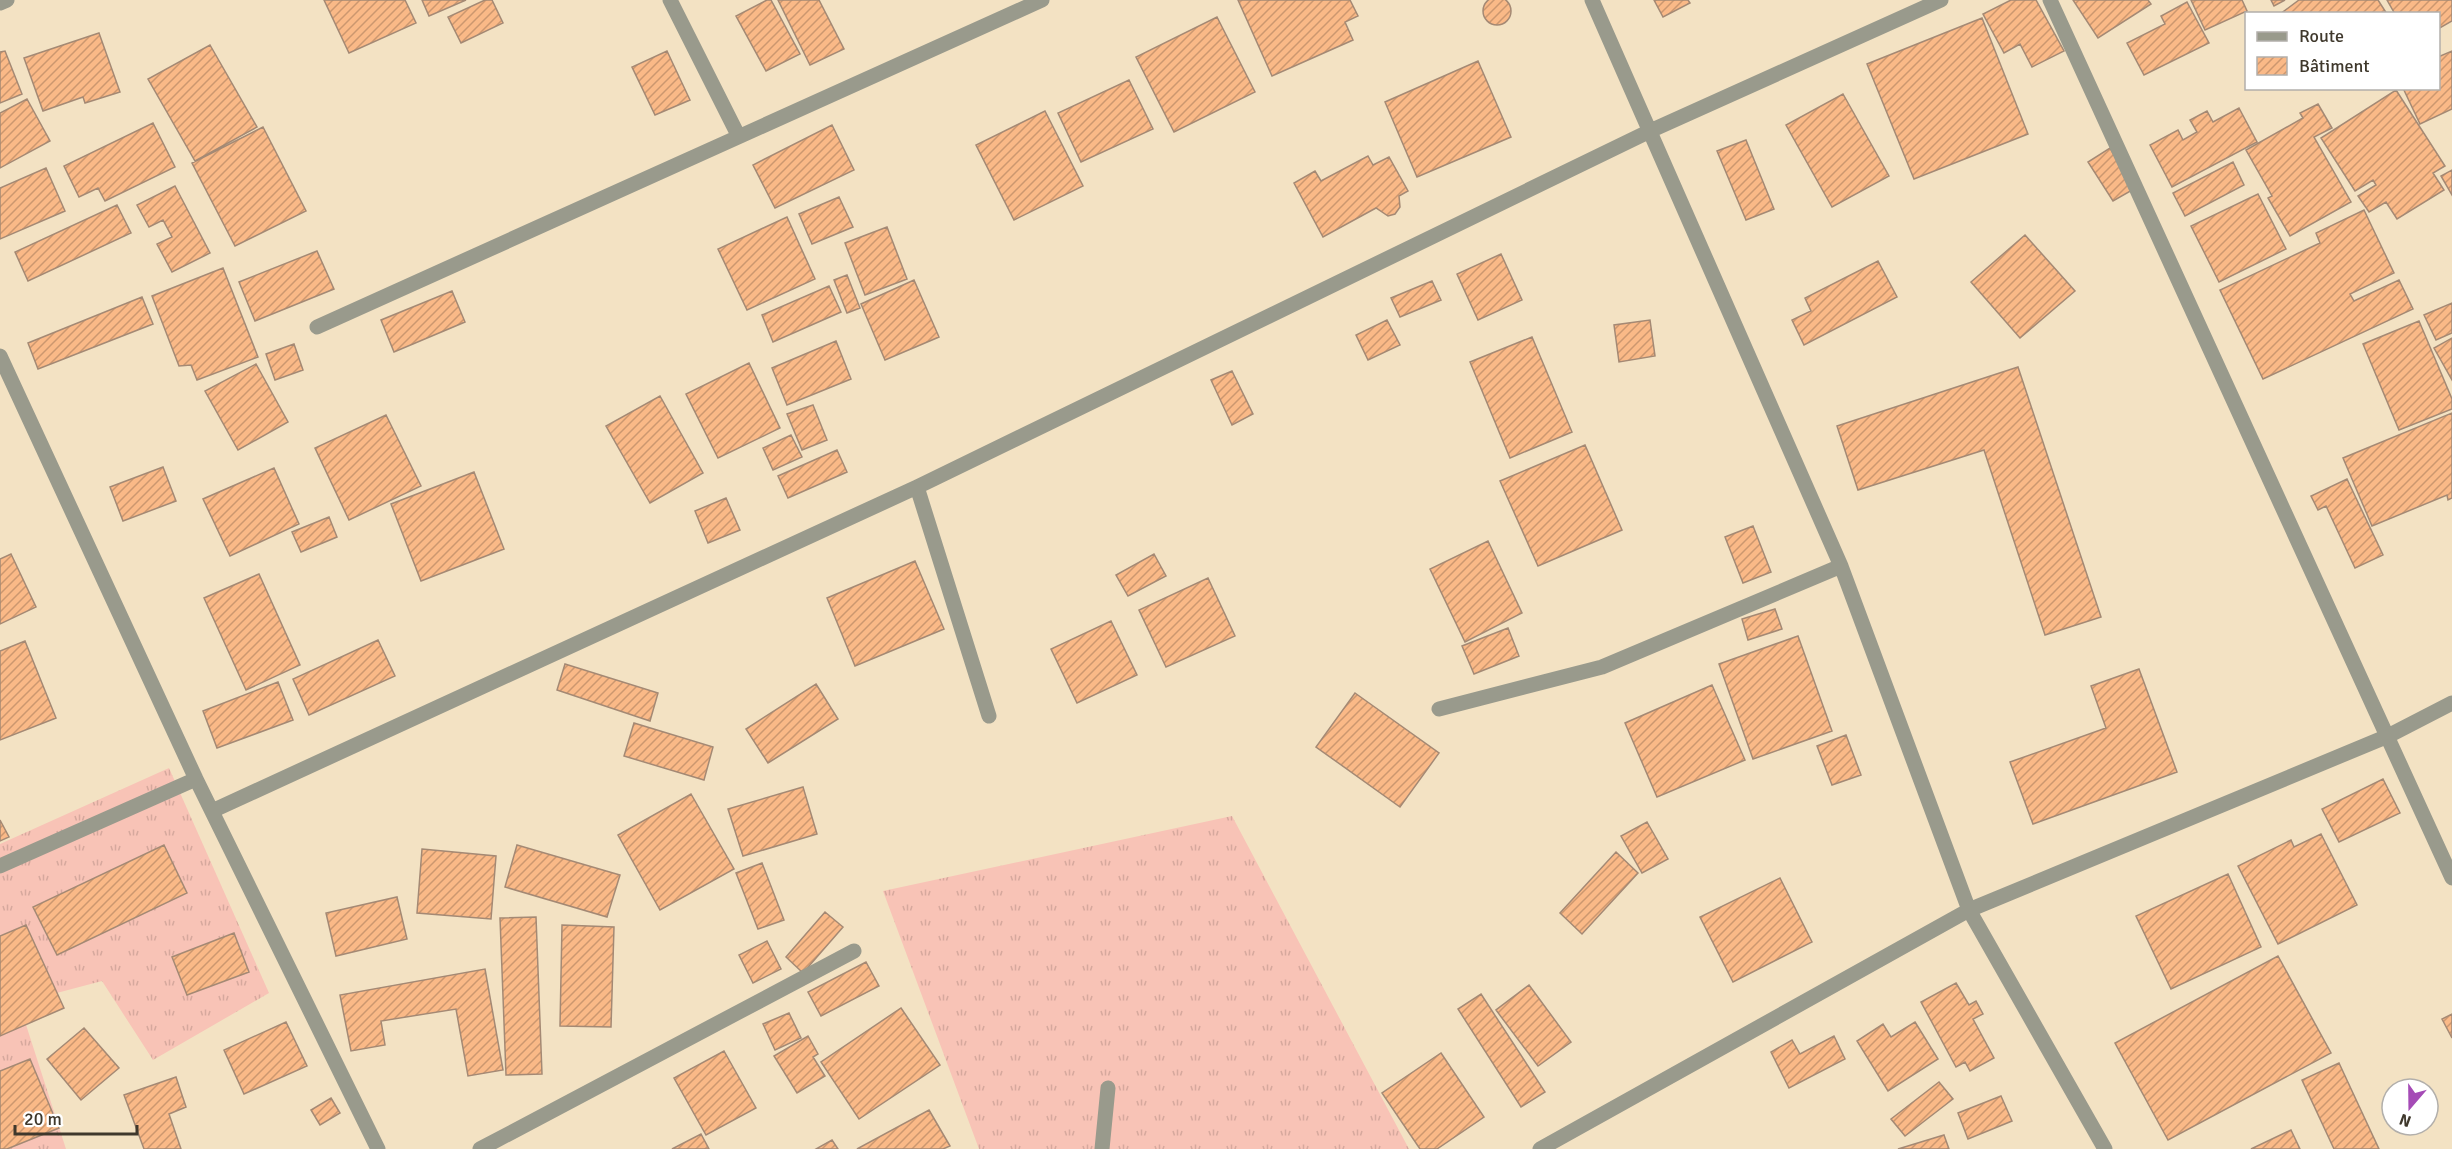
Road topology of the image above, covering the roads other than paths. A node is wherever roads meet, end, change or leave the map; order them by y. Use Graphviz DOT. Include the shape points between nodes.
graph roads {
  1 [pos="6,0"];
  2 [pos="670,0"];
  3 [pos="1042,0"];
  4 [pos="1592,0"];
  5 [pos="1941,0"];
  6 [pos="2050,0"];
  7 [pos="0,3"];
  8 [pos="1650,132"];
  9 [pos="738,135"];
  10 [pos="317,327"];
  11 [pos="0,356"];
  12 [pos="917,487"];
  13 [pos="1841,566"];
  14 [pos="2452,702"];
  15 [pos="1439,709"];
  16 [pos="989,716"];
  17 [pos="2388,736"];
  18 [pos="196,779"];
  19 [pos="212,811"];
  20 [pos="0,866"];
  21 [pos="2452,878"];
  22 [pos="1969,910"];
  23 [pos="854,951"];
  24 [pos="1108,1088"];
  25 [pos="378,1149"];
  26 [pos="480,1149"];
  27 [pos="1102,1149"];
  28 [pos="1540,1149"];
  29 [pos="2105,1149"];
  1 -- 7 [label="street"];
  2 -- 9 [label="street"];
  3 -- 9 [label="street"];
  4 -- 8 [label="street"];
  5 -- 8 [label="street"];
  6 -- 17 [label="street"];
  8 -- 12 [label="street"];
  8 -- 13 [label="street"];
  9 -- 10 [label="street"];
  11 -- 18 [label="street"];
  12 -- 16 [label="street"];
  12 -- 19 [label="street"];
  13 -- 15 [label="street" via="1602,667"];
  13 -- 22 [label="street"];
  14 -- 17 [label="street"];
  17 -- 21 [label="street"];
  17 -- 22 [label="street"];
  18 -- 19 [label="street"];
  18 -- 20 [label="street"];
  19 -- 25 [label="street"];
  22 -- 28 [label="street"];
  22 -- 29 [label="street"];
  23 -- 26 [label="street"];
  24 -- 27 [label="street"];
}
